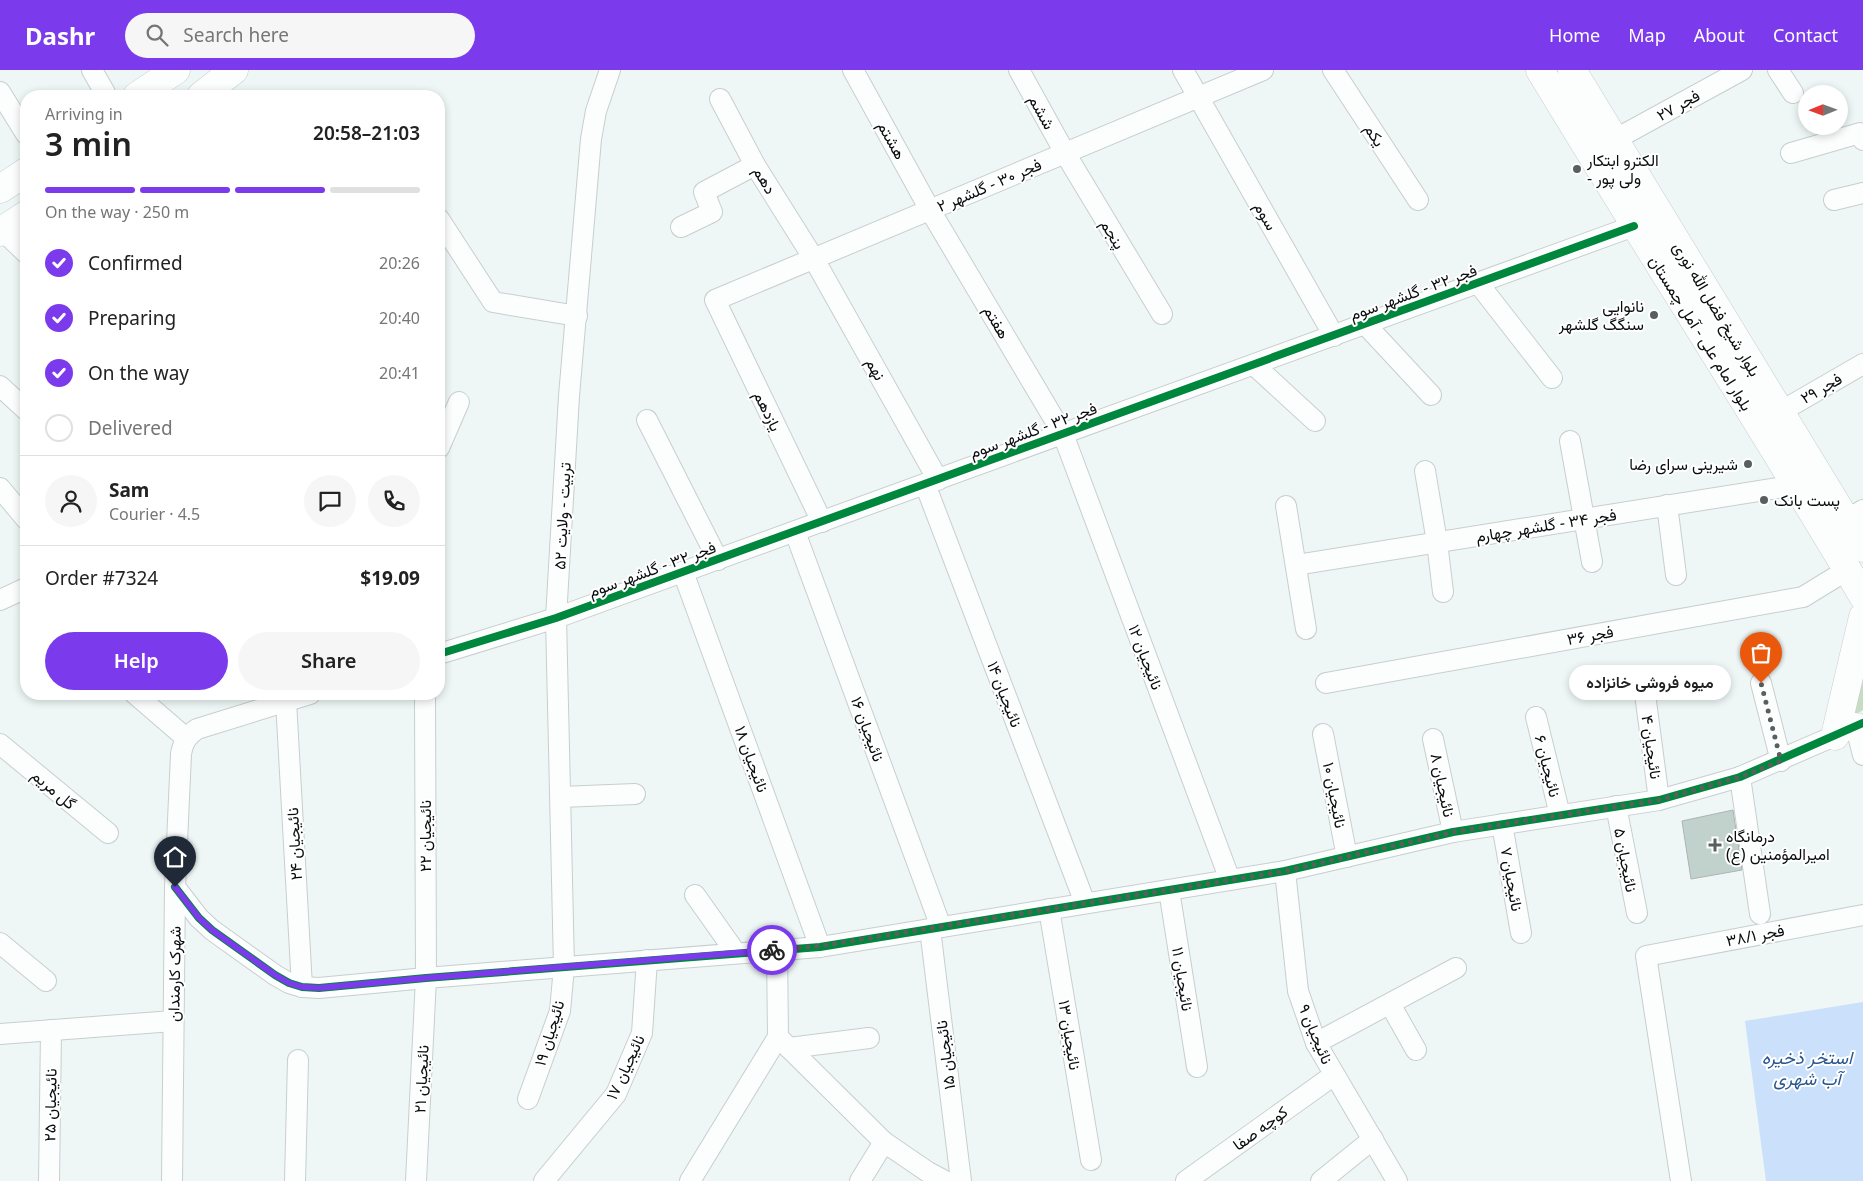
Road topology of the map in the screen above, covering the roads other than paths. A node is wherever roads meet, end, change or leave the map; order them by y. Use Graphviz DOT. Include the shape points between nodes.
graph roads {
  1 [pos="92,70"];
  2 [pos="176,70"];
  3 [pos="234,70"];
  4 [pos="853,70"];
  5 [pos="1019,70"];
  6 [pos="1183,70"];
  7 [pos="1263,70"];
  8 [pos="1333,70"];
  9 [pos="1540,70"];
  10 [pos="1572,70"];
  11 [pos="1742,70"];
  12 [pos="1778,70"];
  13 [pos="604,74"];
  14 [pos="103,90"];
  15 [pos="146,90"];
  16 [pos="208,90"];
  17 [pos="0,92"];
  18 [pos="1793,93"];
  19 [pos="1198,97"];
  20 [pos="720,99"];
  21 [pos="20,124"];
  22 [pos="1614,140"];
  23 [pos="1863,140"];
  24 [pos="1065,153"];
  25 [pos="1791,153"];
  26 [pos="755,164"];
  27 [pos="1863,193"];
  28 [pos="1418,200"];
  29 [pos="1834,200"];
  30 [pos="930,210"];
  31 [pos="20,219"];
  32 [pos="1634,226"];
  33 [pos="445,227"];
  34 [pos="680,227"];
  35 [pos="1,231"];
  36 [pos="20,248"];
  37 [pos="814,259"];
  38 [pos="1478,283"];
  39 [pos="714,300"];
  40 [pos="1162,314"];
  41 [pos="577,316"];
  42 [pos="1365,324"];
  43 [pos="1334,336"];
  44 [pos="1254,364"];
  45 [pos="1863,364"];
  46 [pos="1552,378"];
  47 [pos="0,386"];
  48 [pos="1431,395"];
  49 [pos="459,402"];
  50 [pos="20,404"];
  51 [pos="1780,412"];
  52 [pos="647,420"];
  53 [pos="1315,422"];
  54 [pos="445,434"];
  55 [pos="1063,434"];
  56 [pos="1570,441"];
  57 [pos="1425,472"];
  58 [pos="932,482"];
  59 [pos="1796,485"];
  60 [pos="0,488"];
  61 [pos="1286,506"];
  62 [pos="1667,506"];
  63 [pos="20,512"];
  64 [pos="1854,515"];
  65 [pos="1585,518"];
  66 [pos="822,522"];
  67 [pos="795,532"];
  68 [pos="1437,542"];
  69 [pos="1863,548"];
  70 [pos="718,560"];
  71 [pos="1592,562"];
  72 [pos="1296,565"];
  73 [pos="1847,570"];
  74 [pos="684,572"];
  75 [pos="1676,575"];
  76 [pos="1443,592"];
  77 [pos="1863,596"];
  78 [pos="1863,617"];
  79 [pos="556,618"];
  80 [pos="1306,629"];
  81 [pos="445,652"];
  82 [pos="1326,683"];
  83 [pos="1761,683"];
  84 [pos="1645,694"];
  85 [pos="142,700"];
  86 [pos="289,700"];
  87 [pos="424,700"];
  88 [pos="286,701"];
  89 [pos="1536,717"];
  90 [pos="1854,729"];
  91 [pos="1322,734"];
  92 [pos="186,738"];
  93 [pos="1433,738"];
  94 [pos="0,744"];
  95 [pos="1863,755"];
  96 [pos="1781,761"];
  97 [pos="1740,777"];
  98 [pos="635,794"];
  99 [pos="561,797"];
  100 [pos="1659,800"];
  101 [pos="1616,806"];
  102 [pos="1560,815"];
  103 [pos="1502,824"];
  104 [pos="1453,832"];
  105 [pos="108,833"];
  106 [pos="1347,857"];
  107 [pos="1286,871"];
  108 [pos="1230,880"];
  109 [pos="175,887"];
  110 [pos="1169,890"];
  111 [pos="695,895"];
  112 [pos="1085,904"];
  113 [pos="1050,909"];
  114 [pos="1637,913"];
  115 [pos="1760,914"];
  116 [pos="1863,915"];
  117 [pos="936,928"];
  118 [pos="1521,933"];
  119 [pos="0,943"];
  120 [pos="820,946"];
  121 [pos="777,950"];
  122 [pos="736,953"];
  123 [pos="647,960"];
  124 [pos="564,967"];
  125 [pos="1456,968"];
  126 [pos="426,978"];
  127 [pos="46,981"];
  128 [pos="302,987"];
  129 [pos="1390,1004"];
  130 [pos="173,1021"];
  131 [pos="51,1030"];
  132 [pos="0,1034"];
  133 [pos="869,1038"];
  134 [pos="784,1043"];
  135 [pos="1316,1043"];
  136 [pos="1416,1050"];
  137 [pos="298,1060"];
  138 [pos="1197,1067"];
  139 [pos="1334,1075"];
  140 [pos="528,1099"];
  141 [pos="1373,1139"];
  142 [pos="884,1142"];
  143 [pos="1091,1160"];
  144 [pos="49,1181"];
  145 [pos="172,1181"];
  146 [pos="295,1181"];
  147 [pos="416,1181"];
  148 [pos="544,1181"];
  149 [pos="690,1181"];
  150 [pos="860,1181"];
  151 [pos="945,1181"];
  152 [pos="961,1181"];
  153 [pos="1186,1181"];
  154 [pos="1321,1181"];
  155 [pos="1397,1181"];
  156 [pos="1681,1181"];
  1 -- 14 [label="street"];
  2 -- 15 [label="main road"];
  3 -- 16 [label="main road"];
  4 -- 30 [label="street, هشتم"];
  5 -- 24 [label="street, ششم"];
  6 -- 19 [label="street, سوم"];
  7 -- 19 [label="street, فجر ۳۰ - گلشهر ۲"];
  8 -- 28 [label="street, یکم"];
  9 -- 32 [label="main road, بلوار امام علی - آمل چمستان"];
  10 -- 22 [label="main road, بلوار شیخ فضل الله نوری"];
  11 -- 22 [label="street, فجر ۲۷"];
  12 -- 18 [label="street"];
  13 -- 41 [label="street, تربیت - ولایت ۵۲" via="591,139"];
  17 -- 21 [label="street"];
  19 -- 24 [label="street, فجر ۳۰ - گلشهر ۲"];
  19 -- 43 [label="street, سوم"];
  20 -- 26 [label="street, دهم"];
  22 -- 51 [label="main road, بلوار شیخ فضل الله نوری"];
  23 -- 25 [label="street" via="1860,133"];
  24 -- 30 [label="street, فجر ۳۰ - گلشهر ۲"];
  24 -- 40 [label="street, پنجم"];
  26 -- 34 [label="street" via="704,192 712,212"];
  26 -- 37 [label="street, دهم"];
  27 -- 29 [label="street"];
  30 -- 37 [label="street, فجر ۳۰ - گلشهر ۲"];
  30 -- 55 [label="street, هفتم"];
  31 -- 35 [label="main road"];
  32 -- 38 [label="street, فجر ۳۲ - گلشهر سوم"];
  32 -- 59 [label="main road, بلوار امام علی - آمل چمستان"];
  33 -- 41 [label="street" via="493,302"];
  35 -- 36 [label="street"];
  37 -- 39 [label="street, فجر ۳۰ - گلشهر ۲"];
  37 -- 58 [label="street, نهم"];
  38 -- 42 [label="street, فجر ۳۲ - گلشهر سوم"];
  38 -- 46 [label="street"];
  39 -- 66 [label="street, یازدهم"];
  41 -- 79 [label="street, تربیت - ولایت ۵۲"];
  42 -- 43 [label="street, فجر ۳۲ - گلشهر سوم"];
  42 -- 48 [label="street"];
  43 -- 44 [label="street, فجر ۳۲ - گلشهر سوم"];
  44 -- 53 [label="street"];
  44 -- 55 [label="street, فجر ۳۲ - گلشهر سوم"];
  45 -- 51 [label="street, فجر ۲۹"];
  47 -- 50 [label="street"];
  49 -- 54 [label="street"];
  51 -- 64 [label="main road, بلوار شیخ فضل الله نوری"];
  52 -- 70 [label="street"];
  55 -- 58 [label="street, فجر ۳۲ - گلشهر سوم"];
  55 -- 108 [label="street, نائیجیان ۱۲"];
  56 -- 65 [label="street"];
  57 -- 68 [label="street"];
  58 -- 66 [label="street, فجر ۳۲ - گلشهر سوم"];
  58 -- 112 [label="street, نائیجیان ۱۴"];
  59 -- 62 [label="street, فجر ۳۴ - گلشهر چهارم"];
  59 -- 73 [label="main road, بلوار امام علی - آمل چمستان"];
  60 -- 63 [label="street"];
  61 -- 72 [label="street"];
  62 -- 65 [label="street, فجر ۳۴ - گلشهر چهارم"];
  62 -- 75 [label="street"];
  64 -- 69 [label="main road, بلوار شیخ فضل الله نوری"];
  65 -- 68 [label="street, فجر ۳۴ - گلشهر چهارم"];
  65 -- 71 [label="street"];
  66 -- 67 [label="street, فجر ۳۲ - گلشهر سوم"];
  67 -- 70 [label="street, فجر ۳۲ - گلشهر سوم"];
  67 -- 117 [label="street, نائیجیان ۱۶"];
  68 -- 72 [label="street, فجر ۳۴ - گلشهر چهارم"];
  68 -- 76 [label="street"];
  70 -- 74 [label="street, فجر ۳۲ - گلشهر سوم"];
  72 -- 80 [label="street"];
  73 -- 77 [label="main road, بلوار امام علی - آمل چمستان"];
  73 -- 82 [label="street, فجر ۳۶" via="1803,597"];
  74 -- 79 [label="street, فجر ۳۲ - گلشهر سوم"];
  74 -- 120 [label="street, نائیجیان ۱۸"];
  78 -- 90 [label="main road"];
  79 -- 81 [label="street, فجر ۳۲ - گلشهر سوم"];
  79 -- 99 [label="street, تربیت - ولایت ۵۲"];
  83 -- 96 [label="street"];
  84 -- 100 [label="street, نائیجیان ۴"];
  85 -- 92 [label="street"];
  86 -- 88 [label="street"];
  87 -- 126 [label="street, نائیجیان ۲۲"];
  88 -- 92 [label="street" via="197,729"];
  88 -- 128 [label="street, نائیجیان ۲۴"];
  89 -- 102 [label="street, نائیجیان ۶"];
  90 -- 95 [label="street"];
  90 -- 96 [label="street"];
  91 -- 106 [label="street, نائیجیان ۱۰"];
  92 -- 109 [label="street, شهرک کارمندان" via="181,754"];
  93 -- 104 [label="street, نائیجیان ۸"];
  94 -- 105 [label="street, گل مریم"];
  96 -- 97 [label="street"];
  97 -- 100 [label="street"];
  97 -- 115 [label="street"];
  98 -- 99 [label="street"];
  99 -- 124 [label="street, تربیت - ولایت ۵۲"];
  100 -- 101 [label="street"];
  101 -- 102 [label="street"];
  101 -- 114 [label="street, نائیجیان ۵"];
  102 -- 103 [label="street"];
  103 -- 104 [label="street"];
  103 -- 118 [label="street, نائیجیان ۷"];
  104 -- 106 [label="street"];
  106 -- 107 [label="street"];
  107 -- 108 [label="street"];
  107 -- 135 [label="street, نائیجیان ۹" via="1298,991"];
  108 -- 110 [label="street"];
  109 -- 128 [label="street" via="212,930 275,975"];
  109 -- 130 [label="street, شهرک کارمندان"];
  110 -- 112 [label="street"];
  110 -- 138 [label="street, نائیجیان ۱۱"];
  111 -- 122 [label="street"];
  112 -- 113 [label="street"];
  113 -- 117 [label="street"];
  113 -- 143 [label="street, نائیجیان ۱۳"];
  116 -- 156 [label="street, فجر ۳۸/۱" via="1646,956"];
  117 -- 120 [label="street"];
  117 -- 152 [label="street, نائیجیان ۱۵"];
  119 -- 127 [label="street"];
  120 -- 121 [label="street"];
  121 -- 122 [label="street"];
  121 -- 134 [label="street"];
  122 -- 123 [label="street"];
  123 -- 124 [label="street"];
  123 -- 148 [label="street, نائیجیان ۱۷" via="642,1033 616,1094"];
  124 -- 126 [label="street"];
  124 -- 140 [label="street, نائیجیان ۱۹" via="560,1011"];
  125 -- 129 [label="street"];
  126 -- 128 [label="street"];
  126 -- 147 [label="street, نائیجیان ۲۱"];
  129 -- 135 [label="street"];
  129 -- 136 [label="street"];
  130 -- 131 [label="street"];
  130 -- 145 [label="street, شهرک کارمندان"];
  131 -- 132 [label="street"];
  131 -- 144 [label="street, نائیجیان ۲۵"];
  133 -- 134 [label="street"];
  134 -- 142 [label="street"];
  134 -- 149 [label="street"];
  135 -- 139 [label="street, نائیجیان ۹"];
  137 -- 146 [label="street"];
  139 -- 141 [label="street, نائیجیان ۹"];
  139 -- 153 [label="street, کوچه صفا"];
  141 -- 154 [label="street"];
  141 -- 155 [label="street, نائیجیان ۹"];
  142 -- 150 [label="street"];
  142 -- 151 [label="street"];
}
